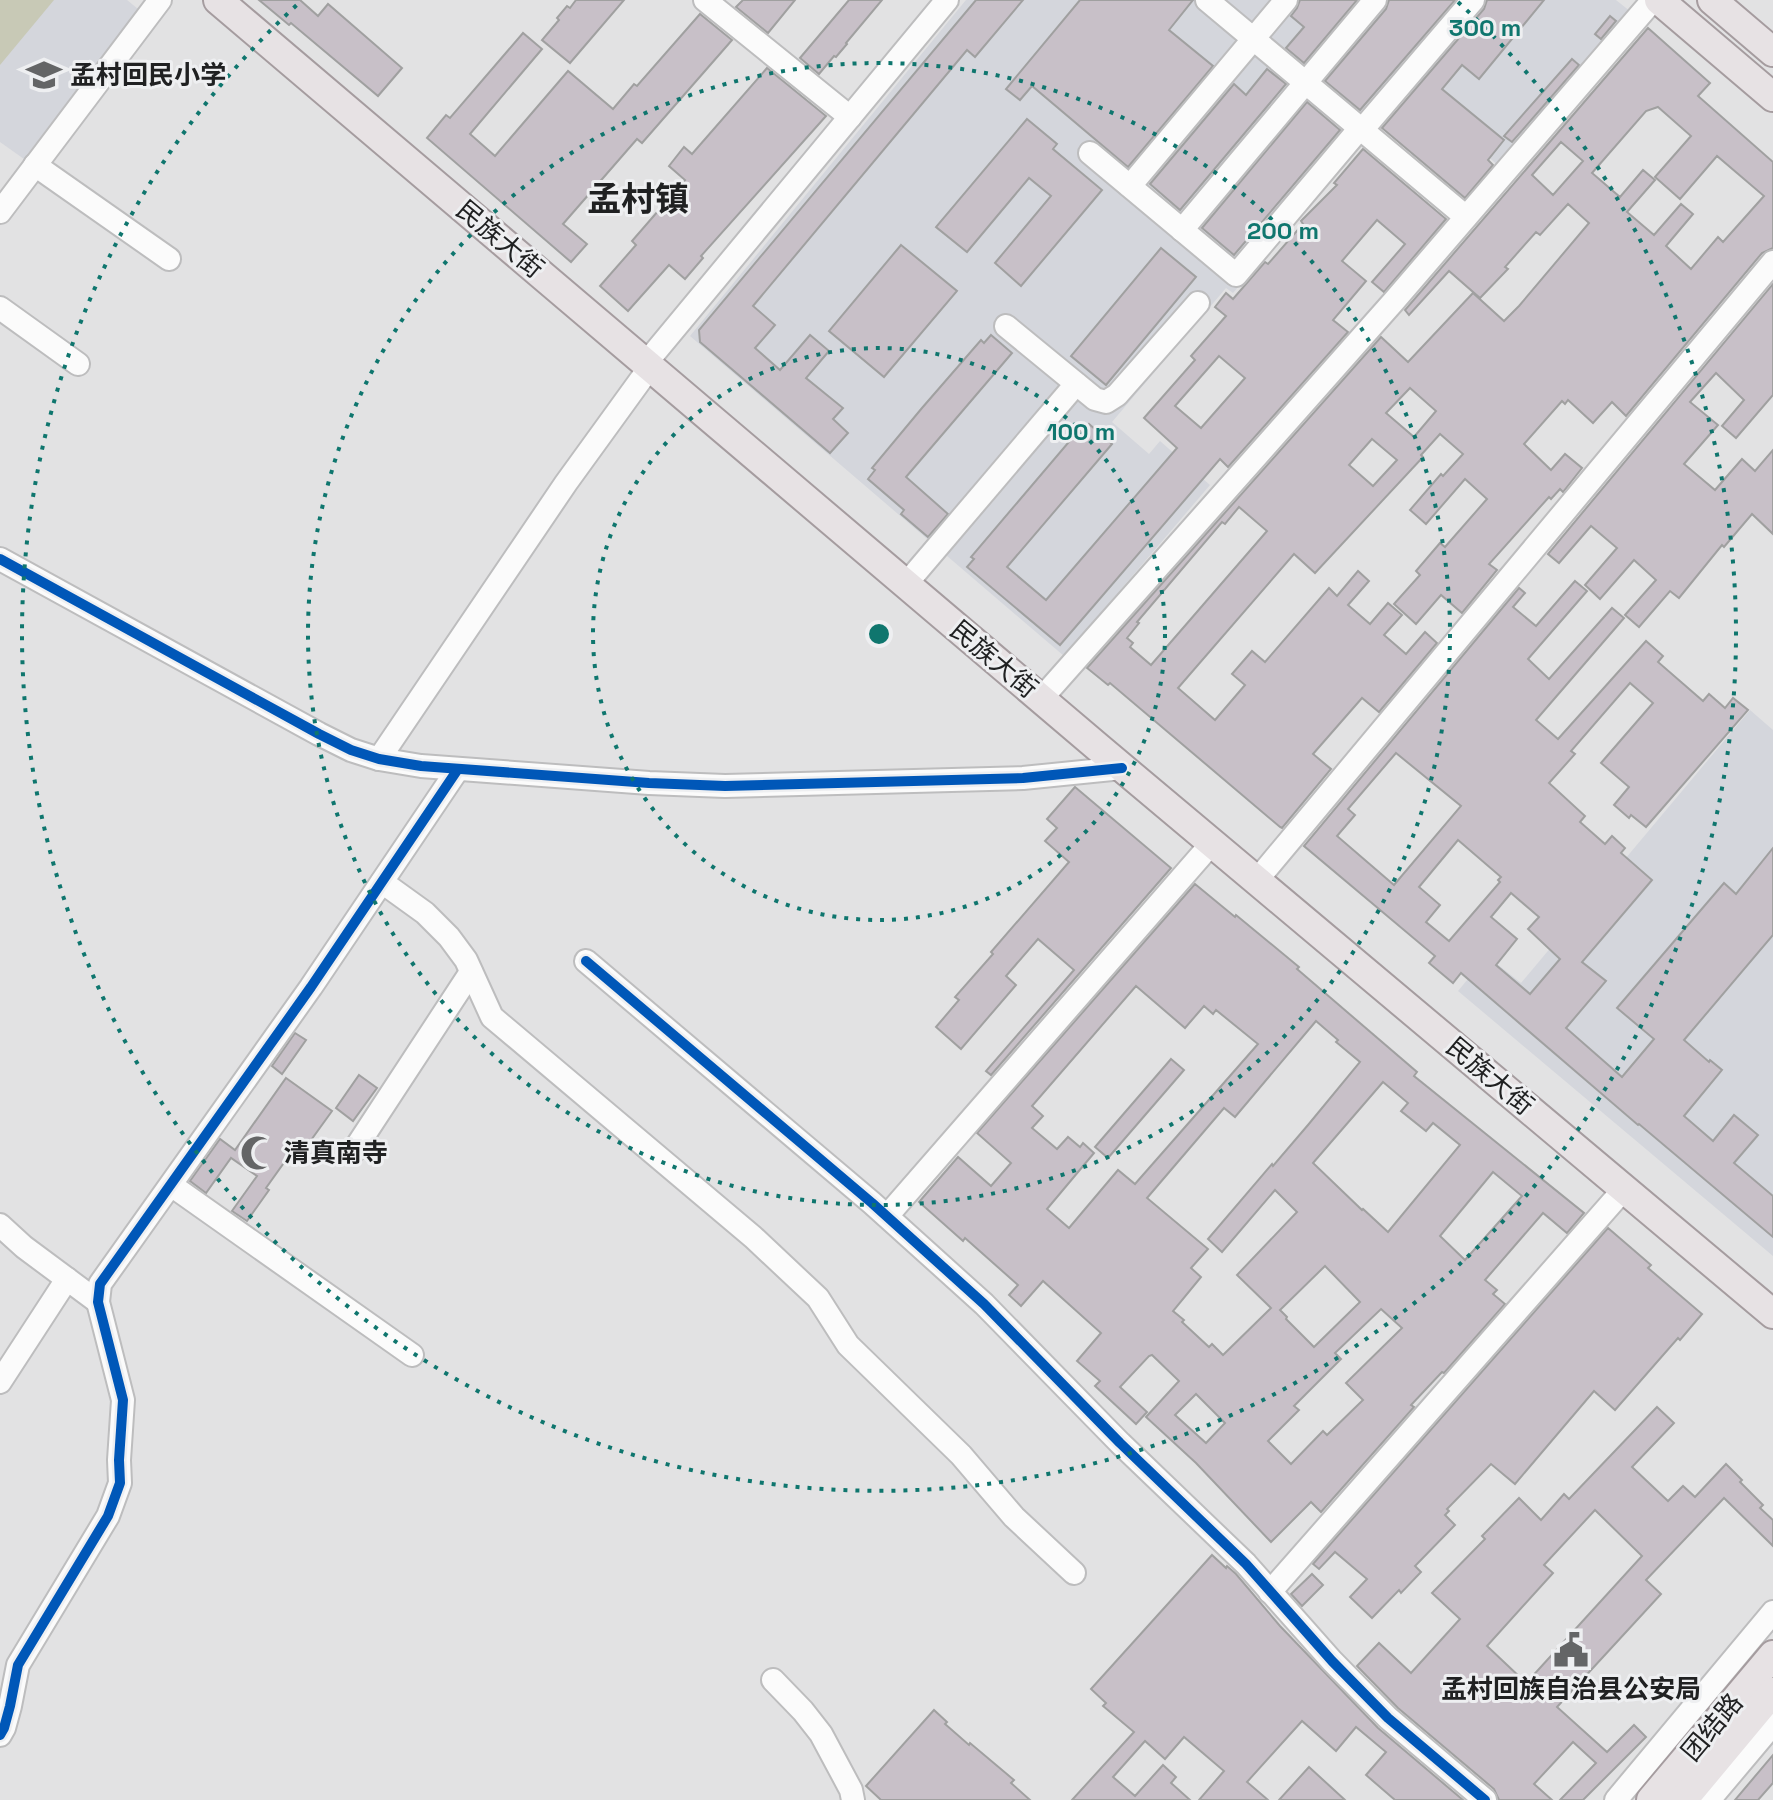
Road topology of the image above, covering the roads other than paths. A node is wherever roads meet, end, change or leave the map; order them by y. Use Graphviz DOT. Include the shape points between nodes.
graph roads {
  1 [pos="160,0"];
  2 [pos="218,0"];
  3 [pos="705,0"];
  4 [pos="947,0"];
  5 [pos="1207,0"];
  6 [pos="1286,0"];
  7 [pos="1375,0"];
  8 [pos="1473,0"];
  9 [pos="1653,0"];
  10 [pos="1659,0"];
  11 [pos="1712,0"];
  12 [pos="1254,39"];
  13 [pos="1773,52"];
  14 [pos="1306,83"];
  15 [pos="1773,97"];
  16 [pos="850,117"];
  17 [pos="1361,129"];
  18 [pos="1090,153"];
  19 [pos="35,165"];
  20 [pos="1130,186"];
  21 [pos="0,212"];
  22 [pos="1466,217"];
  23 [pos="1182,230"];
  24 [pos="169,259"];
  25 [pos="1773,262"];
  26 [pos="1198,303"];
  27 [pos="0,308"];
  28 [pos="1006,326"];
  29 [pos="78,364"];
  30 [pos="648,365"];
  31 [pos="1076,384"];
  32 [pos="0,559"];
  33 [pos="906,584"];
  34 [pos="1041,699"];
  35 [pos="379,759"];
  36 [pos="1122,768"];
  37 [pos="458,769"];
  38 [pos="1212,843"];
  39 [pos="1257,880"];
  40 [pos="382,882"];
  41 [pos="586,961"];
  42 [pos="471,972"];
  43 [pos="353,1152"];
  44 [pos="171,1185"];
  45 [pos="1624,1189"];
  46 [pos="887,1216"];
  47 [pos="0,1225"];
  48 [pos="67,1279"];
  49 [pos="98,1302"];
  50 [pos="1773,1314"];
  51 [pos="412,1355"];
  52 [pos="0,1382"];
  53 [pos="1074,1573"];
  54 [pos="1270,1592"];
  55 [pos="1773,1612"];
  56 [pos="1773,1655"];
  57 [pos="773,1680"];
  58 [pos="1773,1692"];
  59 [pos="1773,1724"];
  60 [pos="0,1735"];
  61 [pos="853,1800"];
  62 [pos="1485,1800"];
  63 [pos="1616,1800"];
  64 [pos="1651,1800"];
  65 [pos="1683,1800"];
  66 [pos="1709,1800"];
  1 -- 19 [label="street"];
  2 -- 30 [label="main road, 民族大街"];
  3 -- 16 [label="street"];
  4 -- 16 [label="street"];
  5 -- 12 [label="street"];
  6 -- 12 [label="street"];
  7 -- 14 [label="street"];
  8 -- 17 [label="street"];
  9 -- 22 [label="street"];
  10 -- 15 [label="main road"];
  11 -- 13 [label="main road"];
  12 -- 14 [label="street"];
  12 -- 20 [label="street"];
  14 -- 17 [label="street"];
  14 -- 23 [label="street"];
  16 -- 30 [label="street"];
  17 -- 22 [label="street"];
  17 -- 23 [label="street" via="1236,275"];
  18 -- 20 [label="street"];
  19 -- 21 [label="street"];
  19 -- 24 [label="street"];
  20 -- 23 [label="street"];
  22 -- 34 [label="street"];
  25 -- 39 [label="street"];
  26 -- 31 [label="street" via="1117,395 1106,402"];
  27 -- 29 [label="street"];
  28 -- 31 [label="street"];
  30 -- 33 [label="main road, 民族大街"];
  30 -- 35 [label="street"];
  31 -- 33 [label="street"];
  32 -- 35 [label="street" via="319,734"];
  33 -- 34 [label="main road, 民族大街"];
  34 -- 36 [label="main road, 民族大街"];
  35 -- 37 [label="street"];
  36 -- 37 [label="street" via="1023,778 725,786"];
  36 -- 38 [label="main road, 民族大街"];
  37 -- 40 [label="street"];
  38 -- 39 [label="main road, 民族大街"];
  38 -- 46 [label="street"];
  39 -- 45 [label="main road, 民族大街"];
  40 -- 42 [label="street" via="449,937"];
  40 -- 44 [label="street"];
  41 -- 46 [label="street"];
  42 -- 43 [label="street"];
  42 -- 53 [label="street" via="492,1017 818,1298 848,1345"];
  44 -- 49 [label="street" via="100,1284"];
  44 -- 51 [label="street"];
  45 -- 50 [label="main road, 民族大街"];
  45 -- 54 [label="street"];
  46 -- 54 [label="street" via="984,1304"];
  47 -- 48 [label="street"];
  48 -- 49 [label="street"];
  48 -- 52 [label="street"];
  49 -- 60 [label="street" via="123,1400 120,1483 108,1516 18,1665"];
  54 -- 62 [label="street" via="1388,1718"];
  55 -- 63 [label="street"];
  56 -- 64 [label="main road, 团结路"];
  57 -- 61 [label="street" via="821,1734"];
  58 -- 65 [label="main road, 团结路"];
  59 -- 66 [label="street"];
}
